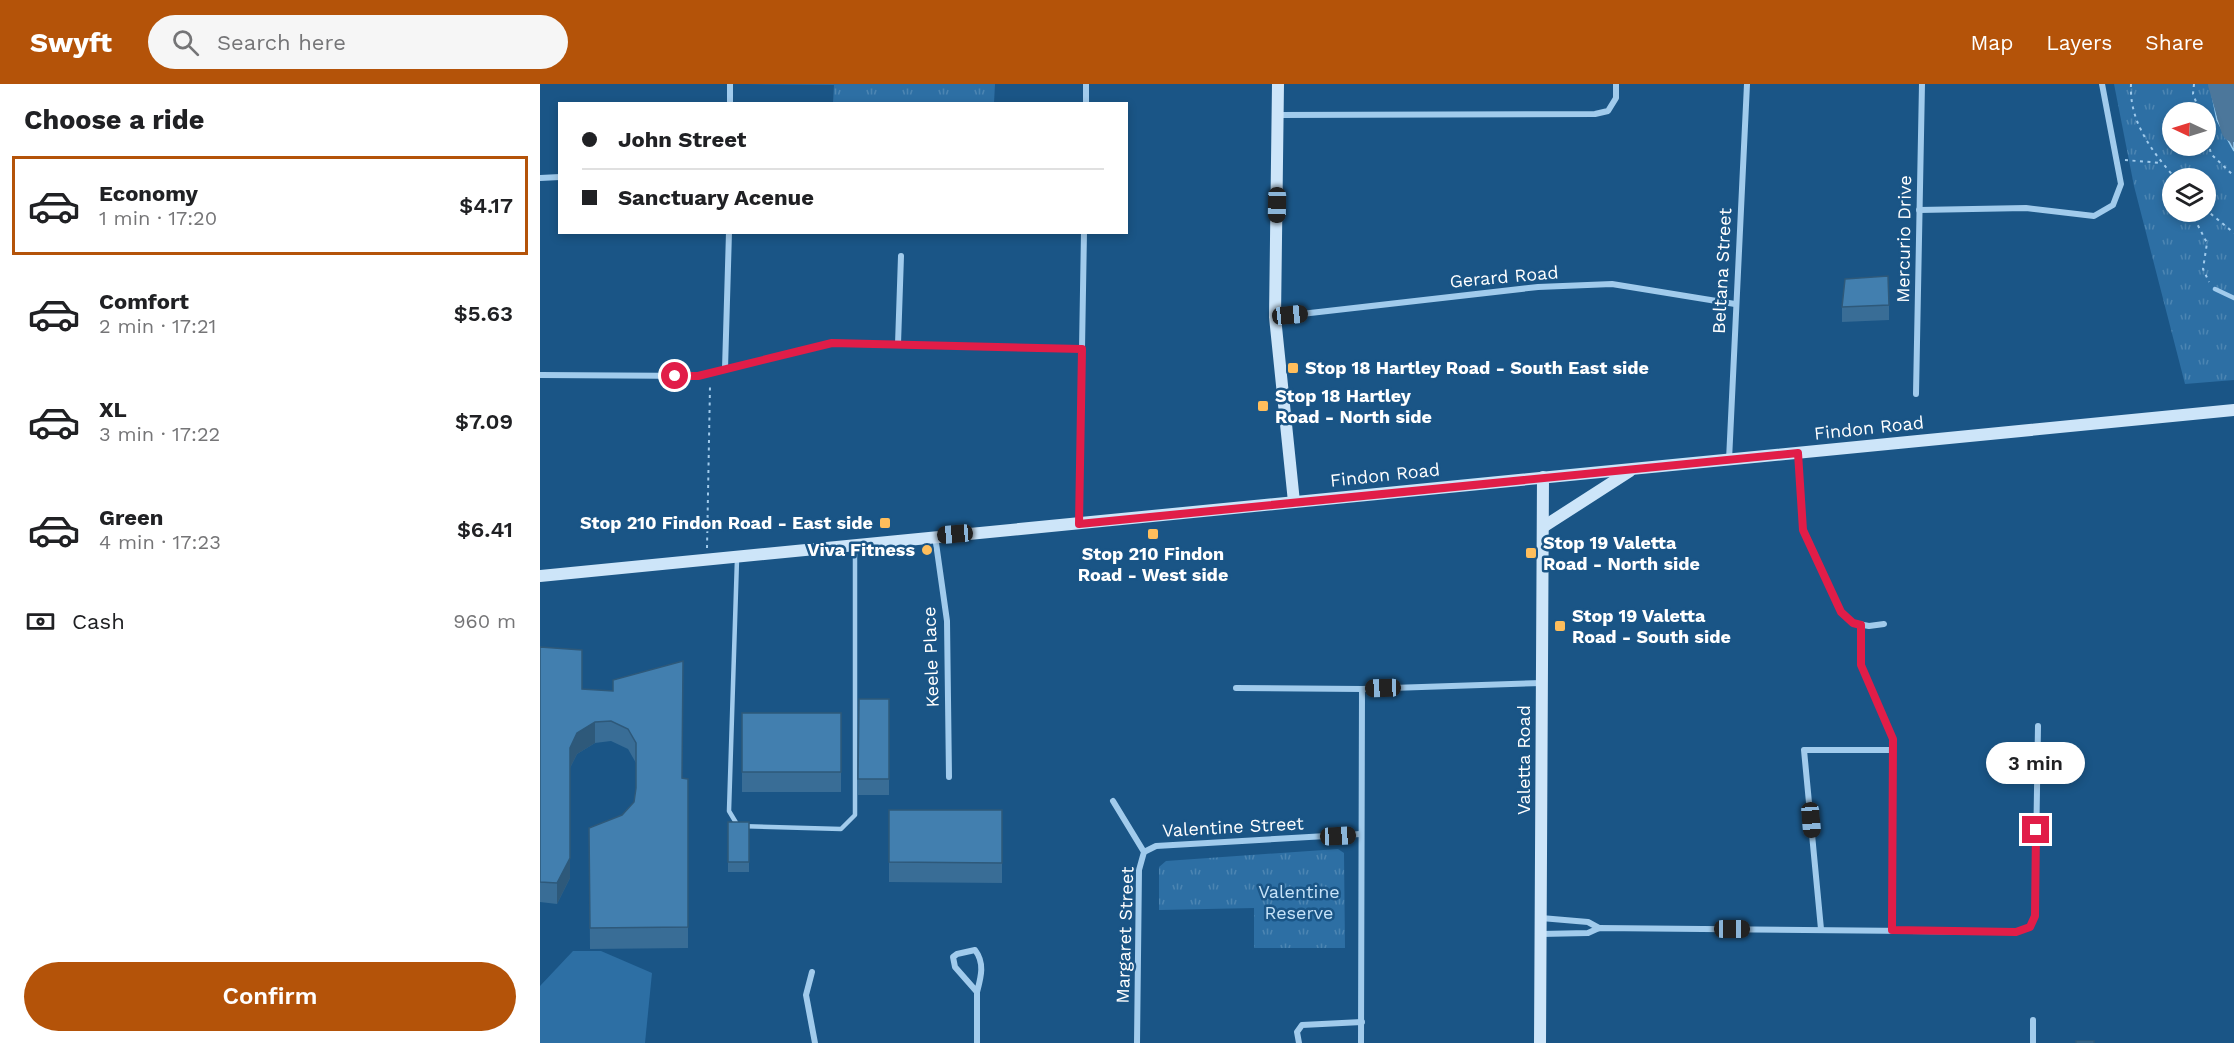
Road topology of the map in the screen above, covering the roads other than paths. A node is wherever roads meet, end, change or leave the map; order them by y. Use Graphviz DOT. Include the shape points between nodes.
graph roads {
  1 [pos="730,84"];
  2 [pos="1086,84"];
  3 [pos="1278,84"];
  4 [pos="1616,84"];
  5 [pos="1748,84"];
  6 [pos="1922,84"];
  7 [pos="2102,84"];
  8 [pos="730,102"];
  9 [pos="1086,102"];
  10 [pos="1278,115"];
  11 [pos="540,177"];
  12 [pos="558,177"];
  13 [pos="1919,210"];
  14 [pos="729,234"];
  15 [pos="1084,234"];
  16 [pos="901,256"];
  17 [pos="2215,289"];
  18 [pos="2234,298"];
  19 [pos="1735,304"];
  20 [pos="1275,317"];
  21 [pos="898,344"];
  22 [pos="1082,349"];
  23 [pos="725,369"];
  24 [pos="540,375"];
  25 [pos="1916,394"];
  26 [pos="2234,410"];
  27 [pos="1798,453"];
  28 [pos="1729,460"];
  29 [pos="1633,469"];
  30 [pos="1543,477"];
  31 [pos="1294,502"];
  32 [pos="1079,524"];
  33 [pos="1543,527"];
  34 [pos="935,536"];
  35 [pos="855,544"];
  36 [pos="737,556"];
  37 [pos="540,576"];
  38 [pos="1884,624"];
  39 [pos="1861,625"];
  40 [pos="1542,683"];
  41 [pos="1236,688"];
  42 [pos="1362,689"];
  43 [pos="2038,726"];
  44 [pos="1893,750"];
  45 [pos="949,777"];
  46 [pos="1113,801"];
  47 [pos="1361,834"];
  48 [pos="1144,852"];
  49 [pos="1541,918"];
  50 [pos="1599,928"];
  51 [pos="1821,929"];
  52 [pos="1892,930"];
  53 [pos="1541,934"];
  54 [pos="812,972"];
  55 [pos="977,992"];
  56 [pos="2033,1020"];
  57 [pos="1362,1022"];
  58 [pos="815,1043"];
  59 [pos="977,1043"];
  60 [pos="1137,1043"];
  61 [pos="1299,1043"];
  62 [pos="1361,1043"];
  63 [pos="1540,1043"];
  64 [pos="2033,1043"];
  1 -- 8 [label="street"];
  2 -- 9 [label="street"];
  3 -- 10 [label="main road"];
  4 -- 10 [label="street" via="1616,98 1608,111 1595,114"];
  5 -- 19 [label="street, Beltana Street"];
  6 -- 13 [label="street, Mercurio Drive"];
  7 -- 13 [label="street" via="2121,184 2114,205 2094,216 2026,208"];
  10 -- 20 [label="main road"];
  11 -- 12 [label="street"];
  13 -- 25 [label="street, Mercurio Drive"];
  14 -- 23 [label="street"];
  15 -- 22 [label="street"];
  16 -- 21 [label="street"];
  17 -- 18 [label="lane"];
  19 -- 20 [label="street, Gerard Road" via="1612,284 1538,287"];
  19 -- 28 [label="street, Beltana Street"];
  20 -- 31 [label="main road"];
  21 -- 22 [label="street"];
  21 -- 23 [label="street" via="832,343"];
  22 -- 32 [label="street"];
  23 -- 24 [label="street" via="698,376"];
  26 -- 27 [label="main road, Findon Road"];
  27 -- 28 [label="main road, Findon Road"];
  27 -- 39 [label="street" via="1803,530 1841,612"];
  28 -- 29 [label="main road, Findon Road"];
  29 -- 30 [label="main road, Findon Road"];
  29 -- 33 [label="main road"];
  30 -- 31 [label="main road, Findon Road"];
  30 -- 33 [label="main road, Valetta Road"];
  31 -- 32 [label="main road, Findon Road"];
  32 -- 34 [label="main road, Findon Road"];
  33 -- 40 [label="main road, Valetta Road"];
  34 -- 35 [label="main road, Findon Road"];
  34 -- 45 [label="street, Keele Place" via="947,621"];
  35 -- 36 [label="main road, Findon Road"];
  35 -- 36 [label="lane" via="855,815 841,829 738,826 729,811"];
  36 -- 37 [label="main road, Findon Road"];
  38 -- 39 [label="street"];
  39 -- 44 [label="street" via="1861,665 1893,739"];
  40 -- 42 [label="street"];
  40 -- 49 [label="main road, Valetta Road"];
  41 -- 42 [label="street"];
  42 -- 47 [label="street"];
  43 -- 52 [label="street" via="2035,916 2030,927 2016,932"];
  44 -- 51 [label="street" via="1804,750"];
  44 -- 52 [label="street"];
  46 -- 48 [label="street, Margaret Street"];
  47 -- 48 [label="street, Valentine Street" via="1156,846"];
  47 -- 57 [label="street"];
  48 -- 60 [label="street, Margaret Street" via="1139,870"];
  49 -- 50 [label="street" via="1588,922"];
  49 -- 53 [label="main road, Valetta Road"];
  50 -- 51 [label="street"];
  50 -- 53 [label="street" via="1587,933"];
  51 -- 52 [label="street"];
  53 -- 63 [label="main road, Valetta Road"];
  54 -- 58 [label="street" via="806,995"];
  55 -- 55 [label="street" via="955,967 953,957 957,954 975,950 981,958"];
  55 -- 59 [label="street"];
  56 -- 64 [label="street"];
  57 -- 61 [label="street" via="1302,1024 1297,1032"];
  57 -- 62 [label="street"];
}
